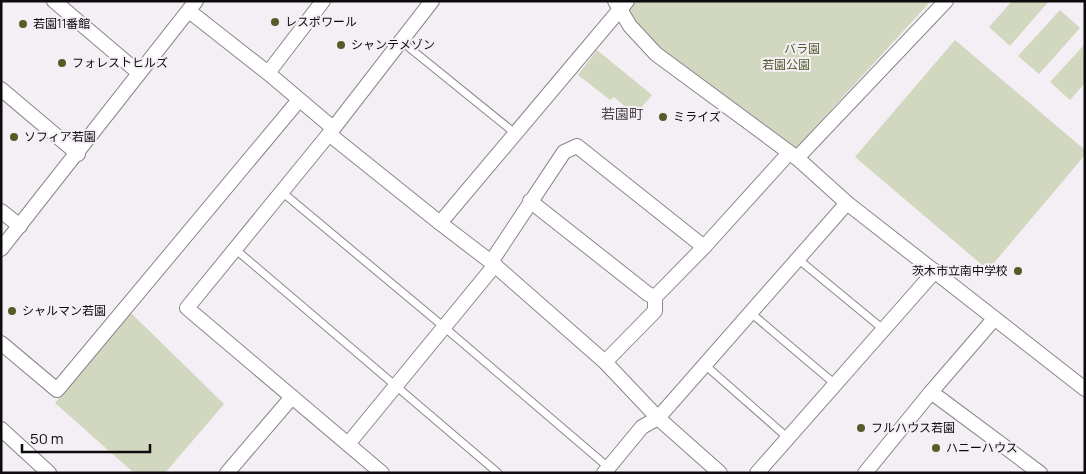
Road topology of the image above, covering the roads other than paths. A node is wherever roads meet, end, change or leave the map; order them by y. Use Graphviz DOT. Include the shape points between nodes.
graph roads {
  1 [pos="54,1"];
  2 [pos="323,1"];
  3 [pos="432,1"];
  4 [pos="946,1"];
  5 [pos="621,4"];
  6 [pos="192,6"];
  7 [pos="401,41"];
  8 [pos="139,73"];
  9 [pos="268,73"];
  10 [pos="1,89"];
  11 [pos="299,100"];
  12 [pos="331,131"];
  13 [pos="516,134"];
  14 [pos="78,154"];
  15 [pos="793,155"];
  16 [pos="282,192"];
  17 [pos="530,201"];
  18 [pos="847,203"];
  19 [pos="1,211"];
  20 [pos="440,223"];
  21 [pos="20,226"];
  22 [pos="704,247"];
  23 [pos="1,249"];
  24 [pos="235,250"];
  25 [pos="798,259"];
  26 [pos="493,264"];
  27 [pos="935,271"];
  28 [pos="655,297"];
  29 [pos="751,313"];
  30 [pos="994,318"];
  31 [pos="444,327"];
  32 [pos="883,330"];
  33 [pos="1,343"];
  34 [pos="605,362"];
  35 [pos="705,365"];
  36 [pos="835,384"];
  37 [pos="396,385"];
  38 [pos="1085,389"];
  39 [pos="931,392"];
  40 [pos="292,397"];
  41 [pos="658,418"];
  42 [pos="1,429"];
  43 [pos="788,438"];
  44 [pos="348,444"];
  45 [pos="234,470"];
  46 [pos="606,470"];
  47 [pos="50,473"];
  48 [pos="382,473"];
  49 [pos="498,473"];
  50 [pos="720,473"];
  51 [pos="757,473"];
  52 [pos="865,473"];
  53 [pos="1040,473"];
  1 -- 8 [label="street"];
  2 -- 9 [label="street"];
  3 -- 7 [label="street"];
  4 -- 15 [label="street"];
  5 -- 13 [label="street"];
  5 -- 15 [label="street" via="630,26 656,54"];
  6 -- 8 [label="street"];
  6 -- 9 [label="street"];
  7 -- 12 [label="street"];
  7 -- 13 [label="lane"];
  8 -- 14 [label="street"];
  9 -- 11 [label="street"];
  10 -- 14 [label="street"];
  11 -- 12 [label="street"];
  11 -- 33 [label="street" via="57,390"];
  12 -- 16 [label="street"];
  12 -- 20 [label="street"];
  13 -- 20 [label="street"];
  14 -- 21 [label="street"];
  15 -- 18 [label="street"];
  15 -- 22 [label="street"];
  16 -- 24 [label="street"];
  16 -- 31 [label="lane"];
  17 -- 22 [label="street" via="564,152 577,146"];
  17 -- 26 [label="street"];
  17 -- 28 [label="street"];
  18 -- 25 [label="street"];
  18 -- 27 [label="street"];
  19 -- 21 [label="street"];
  20 -- 26 [label="street"];
  21 -- 23 [label="street"];
  22 -- 28 [label="street"];
  24 -- 37 [label="lane"];
  24 -- 40 [label="street" via="187,308"];
  25 -- 29 [label="street"];
  25 -- 32 [label="lane"];
  26 -- 31 [label="street"];
  26 -- 34 [label="street"];
  27 -- 30 [label="street"];
  27 -- 32 [label="street"];
  28 -- 34 [label="street" via="655,311"];
  29 -- 35 [label="street"];
  29 -- 36 [label="lane"];
  30 -- 38 [label="street"];
  30 -- 39 [label="street"];
  31 -- 37 [label="street"];
  31 -- 46 [label="lane"];
  32 -- 36 [label="street"];
  34 -- 41 [label="street"];
  35 -- 41 [label="street"];
  35 -- 43 [label="lane"];
  36 -- 43 [label="street"];
  37 -- 44 [label="street"];
  37 -- 49 [label="lane"];
  39 -- 52 [label="street"];
  39 -- 53 [label="street"];
  40 -- 44 [label="street"];
  40 -- 45 [label="street"];
  41 -- 46 [label="street" via="642,427"];
  41 -- 50 [label="street"];
  42 -- 47 [label="street"];
  43 -- 51 [label="street"];
  44 -- 48 [label="street"];
}
